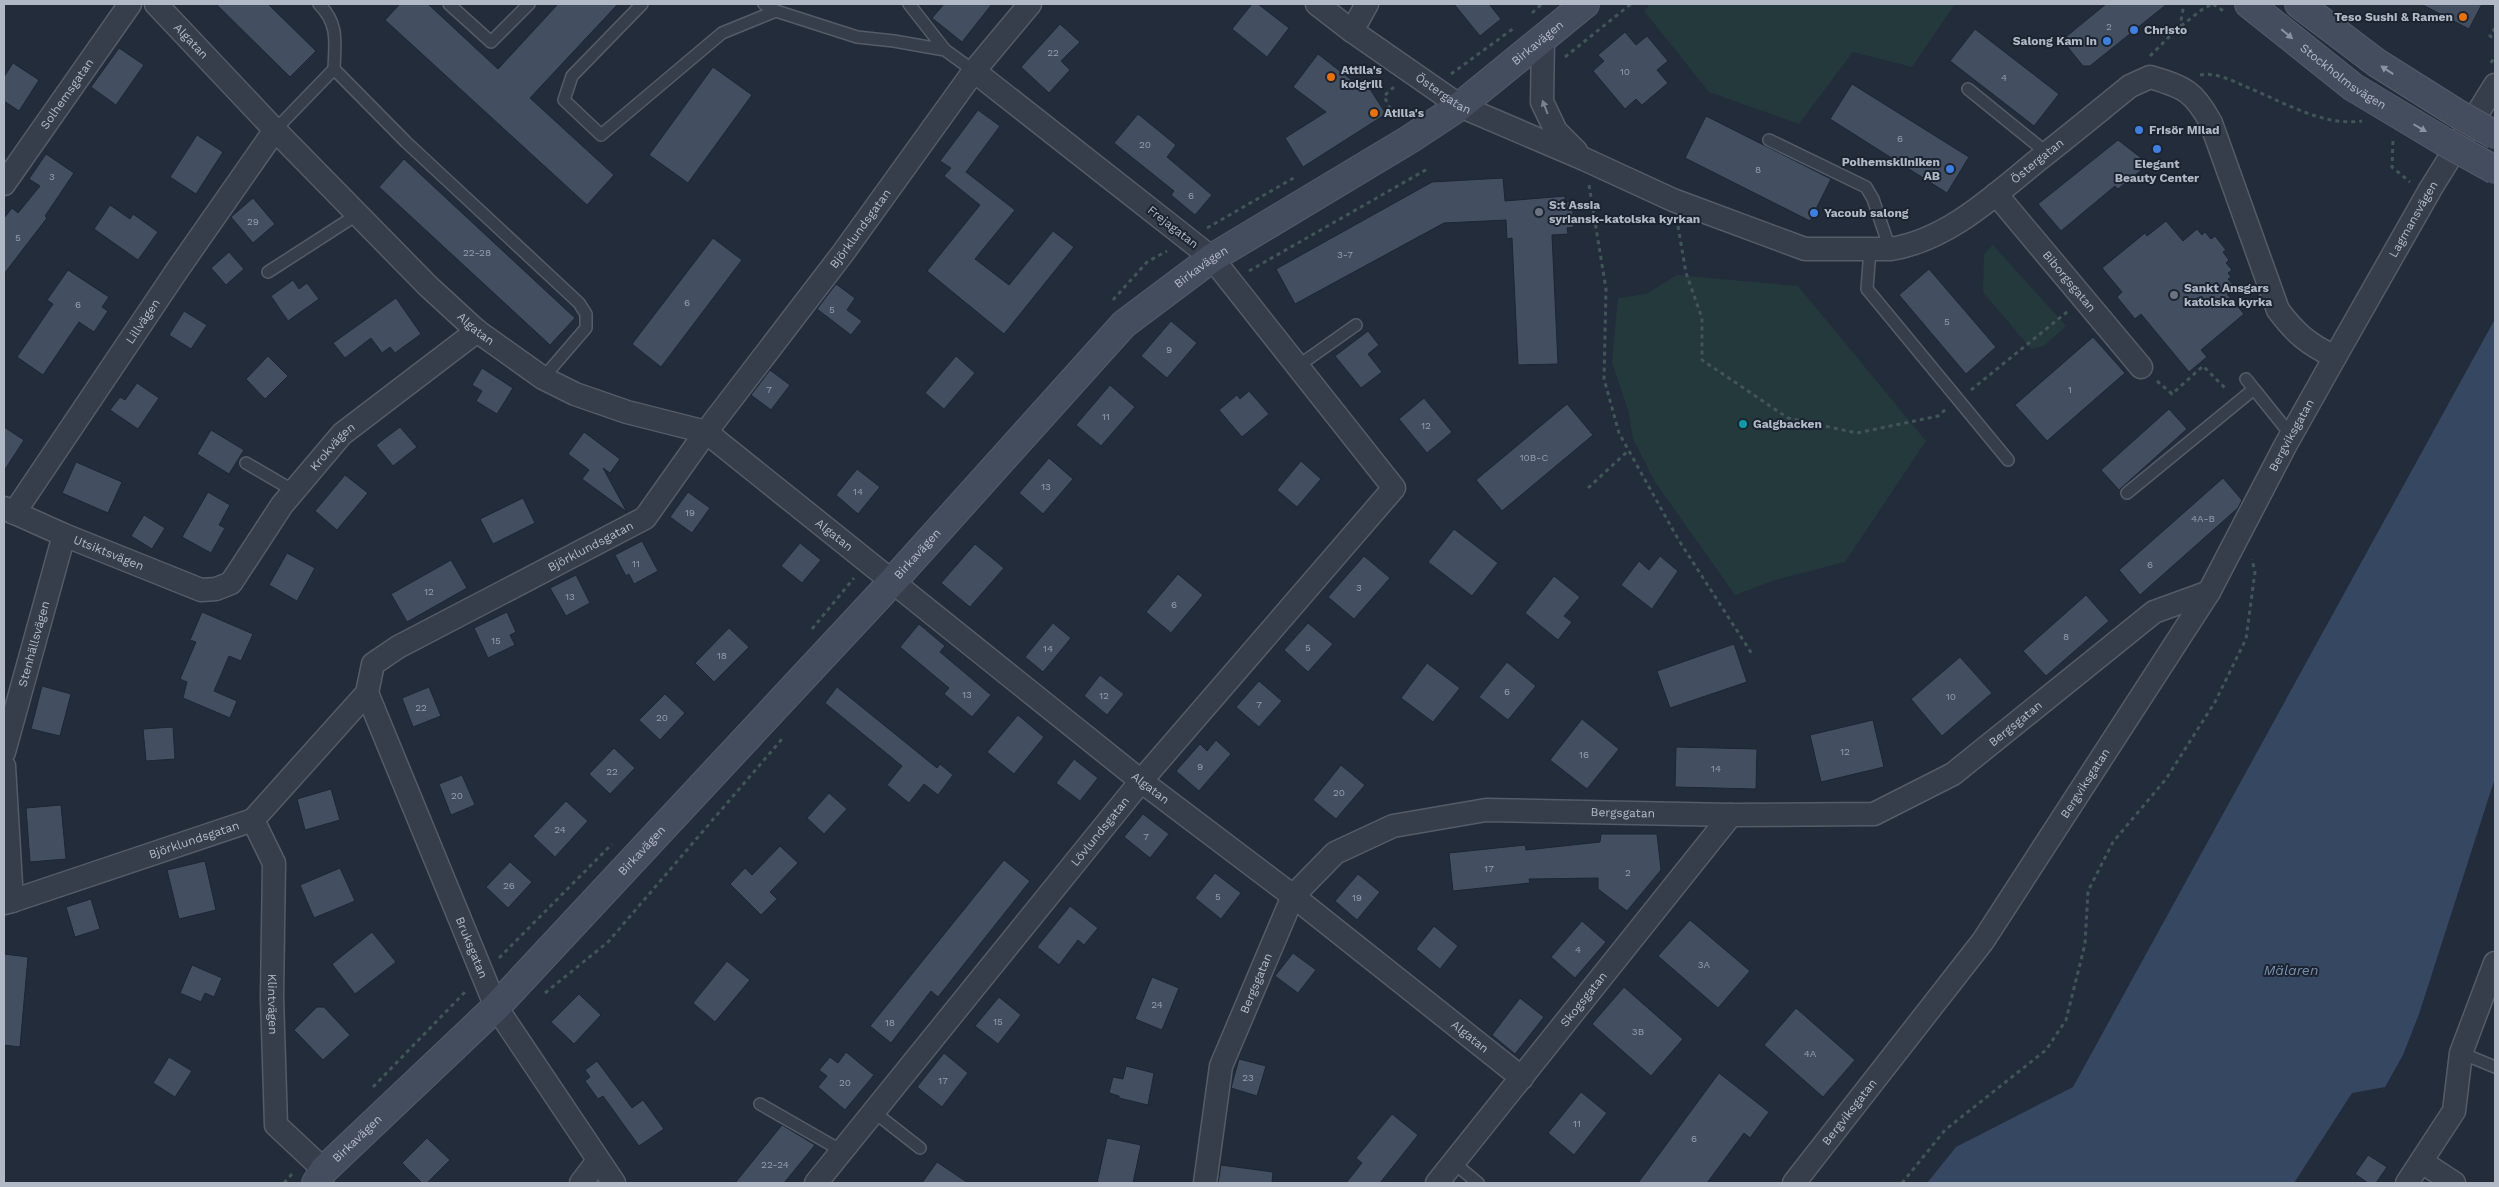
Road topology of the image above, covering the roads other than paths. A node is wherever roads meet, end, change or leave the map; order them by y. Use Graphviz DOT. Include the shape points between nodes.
graph roads {
  1 [pos="130,4"];
  2 [pos="156,4"];
  3 [pos="319,4"];
  4 [pos="449,4"];
  5 [pos="529,4"];
  6 [pos="642,4"];
  7 [pos="764,4"];
  8 [pos="1030,4"];
  9 [pos="1317,4"];
  10 [pos="1368,4"];
  11 [pos="1585,4"];
  12 [pos="2249,4"];
  13 [pos="2299,4"];
  14 [pos="917,7"];
  15 [pos="776,11"];
  16 [pos="1535,28"];
  17 [pos="1352,31"];
  18 [pos="945,50"];
  19 [pos="334,69"];
  20 [pos="974,71"];
  21 [pos="2495,85"];
  22 [pos="1968,88"];
  23 [pos="1460,106"];
  24 [pos="275,130"];
  25 [pos="2495,135"];
  26 [pos="1769,140"];
  27 [pos="2047,153"];
  28 [pos="1584,159"];
  29 [pos="2495,170"];
  30 [pos="4,184"];
  31 [pos="1996,194"];
  32 [pos="358,214"];
  33 [pos="1880,250"];
  34 [pos="1212,258"];
  35 [pos="268,272"];
  36 [pos="1356,325"];
  37 [pos="478,331"];
  38 [pos="2335,357"];
  39 [pos="1298,366"];
  40 [pos="2141,367"];
  41 [pos="543,378"];
  42 [pos="2246,379"];
  43 [pos="2254,389"];
  44 [pos="706,432"];
  45 [pos="2291,435"];
  46 [pos="2008,460"];
  47 [pos="246,463"];
  48 [pos="1394,488"];
  49 [pos="294,491"];
  50 [pos="2127,493"];
  51 [pos="9,510"];
  52 [pos="64,535"];
  53 [pos="893,581"];
  54 [pos="216,589"];
  55 [pos="2209,592"];
  56 [pos="367,693"];
  57 [pos="4,752"];
  58 [pos="4,766"];
  59 [pos="1140,781"];
  60 [pos="1731,815"];
  61 [pos="253,820"];
  62 [pos="1293,896"];
  63 [pos="8,902"];
  64 [pos="2495,963"];
  65 [pos="496,1007"];
  66 [pos="2461,1053"];
  67 [pos="2495,1067"];
  68 [pos="1522,1078"];
  69 [pos="760,1104"];
  70 [pos="874,1112"];
  71 [pos="920,1148"];
  72 [pos="842,1151"];
  73 [pos="597,1162"];
  74 [pos="2422,1162"];
  75 [pos="1454,1163"];
  76 [pos="320,1177"];
  77 [pos="582,1183"];
  78 [pos="614,1183"];
  79 [pos="816,1183"];
  80 [pos="1205,1183"];
  81 [pos="1437,1183"];
  82 [pos="1478,1183"];
  83 [pos="1794,1183"];
  84 [pos="2407,1183"];
  85 [pos="2454,1183"];
  1 -- 30 [label="street, Solhemsgatan"];
  2 -- 24 [label="street, Algatan"];
  3 -- 19 [label="lane" via="330,14 336,33"];
  4 -- 5 [label="lane" via="491,42"];
  6 -- 15 [label="lane" via="572,76 564,100 601,135 722,33"];
  7 -- 15 [label="lane"];
  8 -- 20 [label="street, Björklundsgatan"];
  9 -- 17 [label="street, Östergatan"];
  10 -- 17 [label="street"];
  11 -- 16 [label="street, Birkavägen"];
  12 -- 29 [label="street, Stockholmsvägen, one-way, bridge" via="2353,87"];
  25 -- 13 [label="street, one-way, bridge" via="2377,63"];
  14 -- 18 [label="lane"];
  15 -- 18 [label="lane" via="857,37"];
  16 -- 23 [label="street, Birkavägen"];
  28 -- 16 [label="street, Östergatan, one-way" via="1556,131 1542,102"];
  17 -- 23 [label="street, Östergatan"];
  18 -- 20 [label="lane"];
  19 -- 24 [label="lane"];
  19 -- 41 [label="lane" via="406,142 579,303 586,314 586,328"];
  20 -- 34 [label="street, Frejagatan"];
  20 -- 44 [label="street, Björklundsgatan" via="843,253"];
  21 -- 38 [label="street, Lagmansvägen" via="2431,188"];
  22 -- 27 [label="lane"];
  23 -- 28 [label="street, Östergatan"];
  23 -- 34 [label="street, Birkavägen" via="1410,140"];
  24 -- 32 [label="street, Algatan"];
  24 -- 51 [label="street, Lillvägen"];
  26 -- 33 [label="lane" via="1866,187 1873,199"];
  27 -- 31 [label="street, Östergatan"];
  27 -- 38 [label="street, Östergatan" via="2130,86 2150,77 2180,86 2202,106 2211,123 2278,310 2294,332 2312,346"];
  28 -- 33 [label="street, Östergatan" via="1673,200 1805,249"];
  31 -- 33 [label="street, Östergatan" via="1950,227 1903,248"];
  31 -- 40 [label="street, Biborgsgatan"];
  32 -- 35 [label="lane"];
  32 -- 37 [label="street, Algatan" via="428,286"];
  33 -- 46 [label="lane" via="1867,289"];
  34 -- 39 [label="street, Frejagatan"];
  34 -- 53 [label="street, Birkavägen" via="1124,324"];
  36 -- 39 [label="lane"];
  37 -- 41 [label="street, Algatan"];
  37 -- 49 [label="street, Krokvägen" via="342,434"];
  38 -- 45 [label="street, Bergviksgatan"];
  39 -- 48 [label="street, Frejagatan"];
  41 -- 44 [label="street, Algatan" via="575,394 628,412"];
  42 -- 43 [label="lane"];
  43 -- 45 [label="lane"];
  43 -- 50 [label="lane"];
  44 -- 53 [label="street, Algatan"];
  44 -- 56 [label="street, Björklundsgatan" via="644,518 398,647 373,664"];
  45 -- 55 [label="street, Bergviksgatan"];
  47 -- 49 [label="lane"];
  48 -- 59 [label="street, Lövlundsgatan"];
  49 -- 54 [label="street, Krokvägen" via="231,582"];
  51 -- 52 [label="street, Utsiktsvägen"];
  52 -- 54 [label="street, Utsiktsvägen" via="201,590"];
  52 -- 57 [label="street, Stenhällsvägen"];
  53 -- 59 [label="street, Algatan"];
  53 -- 65 [label="street, Birkavägen"];
  55 -- 60 [label="street, Bergsgatan" via="2154,612 1953,774 1874,814"];
  55 -- 83 [label="street, Bergviksgatan" via="1983,941"];
  56 -- 61 [label="street, Björklundsgatan"];
  56 -- 65 [label="street, Bruksgatan"];
  58 -- 63 [label="street"];
  59 -- 62 [label="street, Algatan"];
  59 -- 70 [label="street, Lövlundsgatan"];
  60 -- 62 [label="street, Bergsgatan" via="1486,810 1393,826 1335,853"];
  60 -- 68 [label="street, Skogsgatan"];
  61 -- 63 [label="street, Björklundsgatan"];
  61 -- 76 [label="street, Klintvägen" via="274,863 272,997 276,1125"];
  62 -- 68 [label="street, Algatan"];
  62 -- 80 [label="street, Bergsgatan" via="1221,1066"];
  64 -- 66 [label="street"];
  65 -- 73 [label="street, Bruksgatan"];
  65 -- 76 [label="street, Birkavägen"];
  66 -- 67 [label="lane"];
  66 -- 74 [label="street" via="2454,1110"];
  68 -- 75 [label="street, Skogsgatan"];
  69 -- 72 [label="lane"];
  70 -- 71 [label="lane"];
  70 -- 72 [label="street, Lövlundsgatan"];
  72 -- 79 [label="street, Lövlundsgatan"];
  73 -- 77 [label="street"];
  73 -- 78 [label="street, Bruksgatan"];
  74 -- 84 [label="street"];
  74 -- 85 [label="street"];
  75 -- 81 [label="street, Skogsgatan"];
  75 -- 82 [label="lane"];
}
